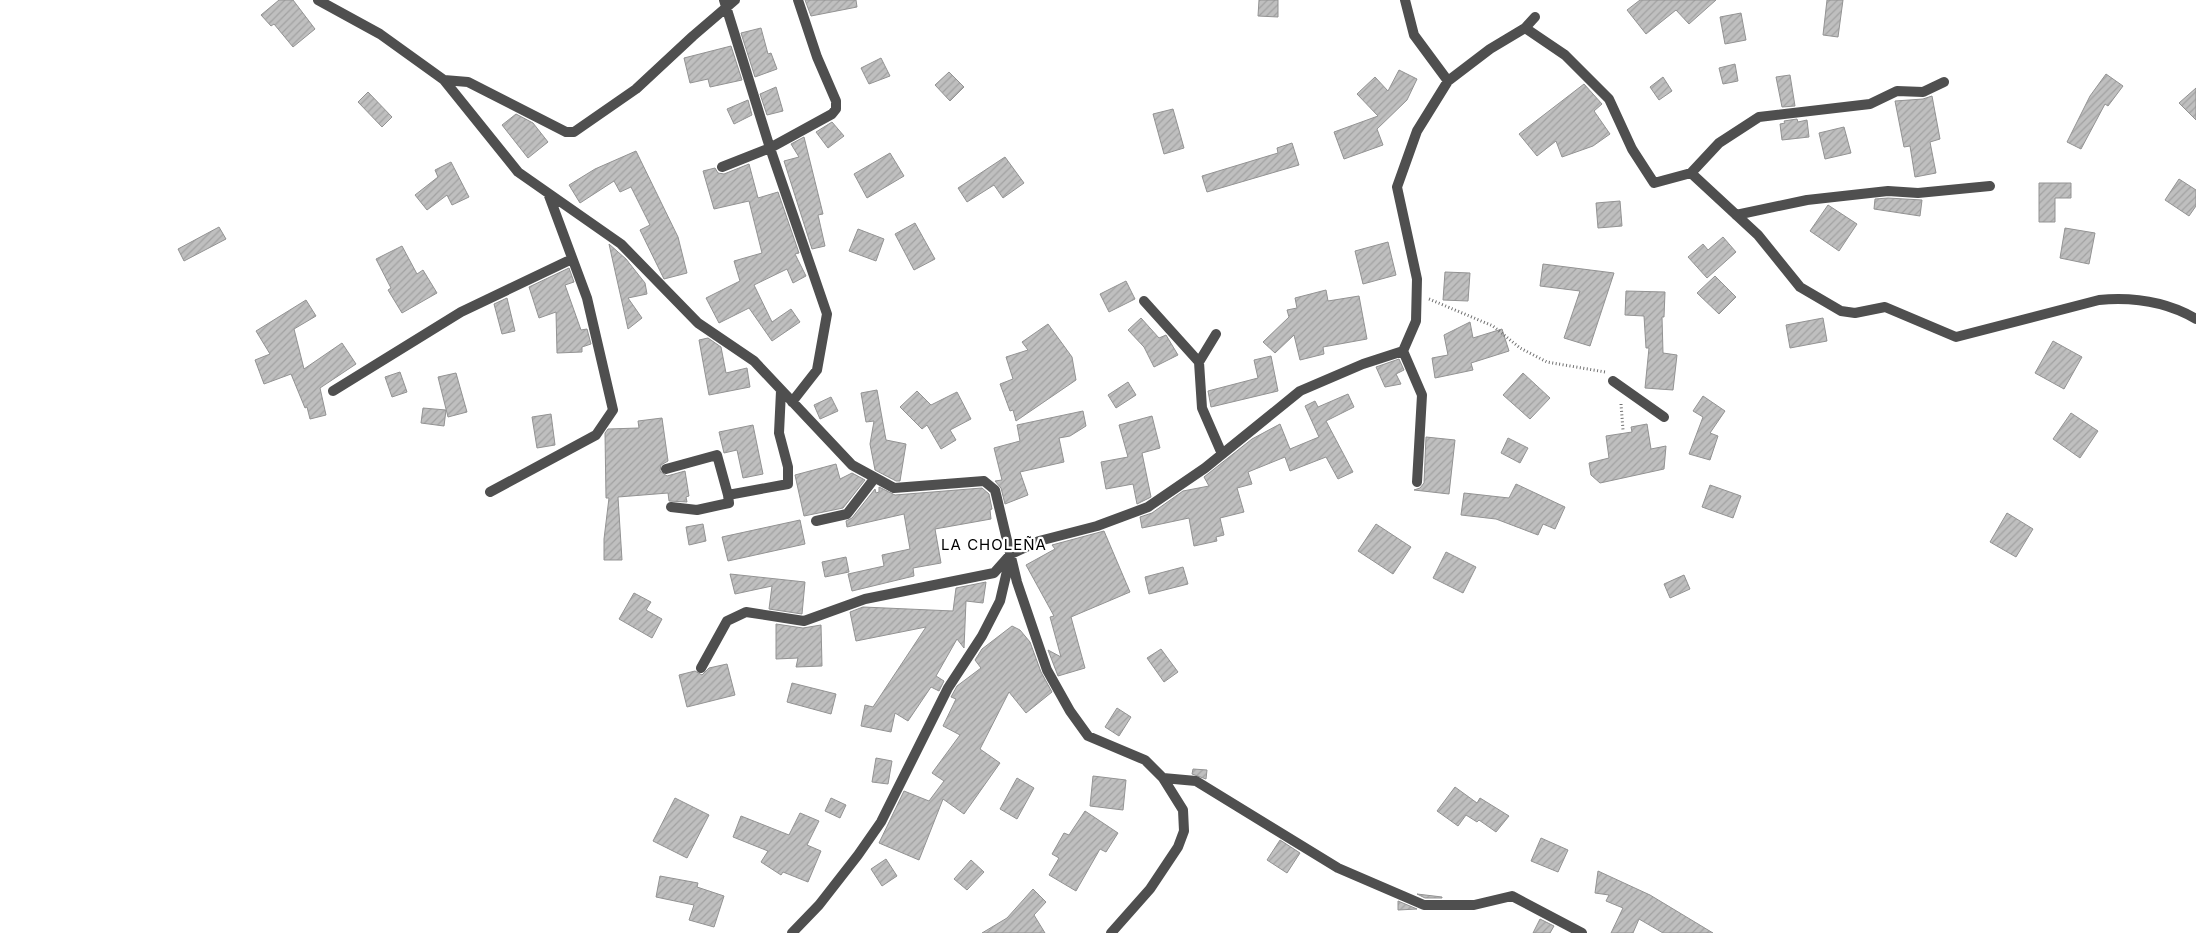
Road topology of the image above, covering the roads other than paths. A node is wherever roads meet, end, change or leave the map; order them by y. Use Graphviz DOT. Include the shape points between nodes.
graph roads {
  1 [pos="318,0"];
  2 [pos="735,0"];
  3 [pos="798,0"];
  4 [pos="1404,0"];
  5 [pos="725,3"];
  6 [pos="1535,17"];
  7 [pos="1525,28"];
  8 [pos="444,80"];
  9 [pos="1448,81"];
  10 [pos="1944,82"];
  11 [pos="770,148"];
  12 [pos="722,167"];
  13 [pos="1691,173"];
  14 [pos="1990,186"];
  15 [pos="548,193"];
  16 [pos="1736,215"];
  17 [pos="572,259"];
  18 [pos="1144,301"];
  19 [pos="2196,319"];
  20 [pos="1216,334"];
  21 [pos="1403,351"];
  22 [pos="1199,362"];
  23 [pos="1613,381"];
  24 [pos="333,391"];
  25 [pos="781,391"];
  26 [pos="792,402"];
  27 [pos="1664,417"];
  28 [pos="1222,454"];
  29 [pos="666,470"];
  30 [pos="874,479"];
  31 [pos="1418,482"];
  32 [pos="490,492"];
  33 [pos="728,495"];
  34 [pos="671,508"];
  35 [pos="816,521"];
  36 [pos="1011,554"];
  37 [pos="701,668"];
  38 [pos="1163,778"];
  39 [pos="792,933"];
  40 [pos="1111,933"];
  41 [pos="1582,933"];
  1 -- 8 [label="street" via="380,34"];
  2 -- 5 [label="street"];
  3 -- 11 [label="street" via="836,101 836,109"];
  4 -- 9 [label="street" via="1414,36"];
  5 -- 8 [label="street" via="636,89 574,132 566,132 468,82"];
  5 -- 11 [label="street"];
  6 -- 7 [label="street"];
  7 -- 9 [label="street" via="1490,49"];
  7 -- 13 [label="street" via="1565,55 1609,99 1632,149 1654,183"];
  8 -- 15 [label="street" via="518,172"];
  9 -- 21 [label="street" via="1417,131 1397,186 1417,279 1416,321"];
  10 -- 13 [label="street" via="1923,92 1897,91 1870,104 1759,117 1719,143"];
  11 -- 12 [label="street"];
  11 -- 26 [label="street" via="826,314 818,370"];
  13 -- 16 [label="street"];
  14 -- 16 [label="street" via="1918,193 1888,191 1807,200"];
  15 -- 17 [label="street"];
  15 -- 25 [label="street" via="621,244 698,323 754,362"];
  16 -- 19 [label="street" via="1758,235 1800,287 1841,311 1855,313 1885,307 1956,338 2099,300 2118,298 2152,302"];
  17 -- 24 [label="street" via="461,312"];
  17 -- 32 [label="street" via="587,298 613,410 596,435"];
  18 -- 22 [label="street"];
  20 -- 22 [label="street"];
  21 -- 28 [label="street" via="1300,391"];
  21 -- 31 [label="street" via="1422,395"];
  22 -- 28 [label="street" via="1202,408"];
  23 -- 27 [label="street"];
  25 -- 26 [label="street"];
  25 -- 33 [label="street" via="779,433 788,467 788,484"];
  26 -- 30 [label="street" via="852,465"];
  28 -- 36 [label="street" via="1148,507 1097,526 1039,541"];
  29 -- 33 [label="street" via="717,455"];
  30 -- 35 [label="street" via="847,514"];
  30 -- 36 [label="street" via="894,488 984,481 990,484"];
  33 -- 34 [label="street" via="729,503 697,510"];
  36 -- 37 [label="street" via="994,573 865,599 804,621 746,612 726,621"];
  36 -- 38 [label="street" via="1017,582 1047,670 1070,711 1088,736 1145,760"];
  36 -- 39 [label="street" via="1000,600 982,636 948,688 881,822 819,905"];
  38 -- 40 [label="street" via="1183,810 1184,831 1178,847 1150,889"];
  38 -- 41 [label="street" via="1196,781 1338,868 1424,905 1474,905 1512,896"];
}
